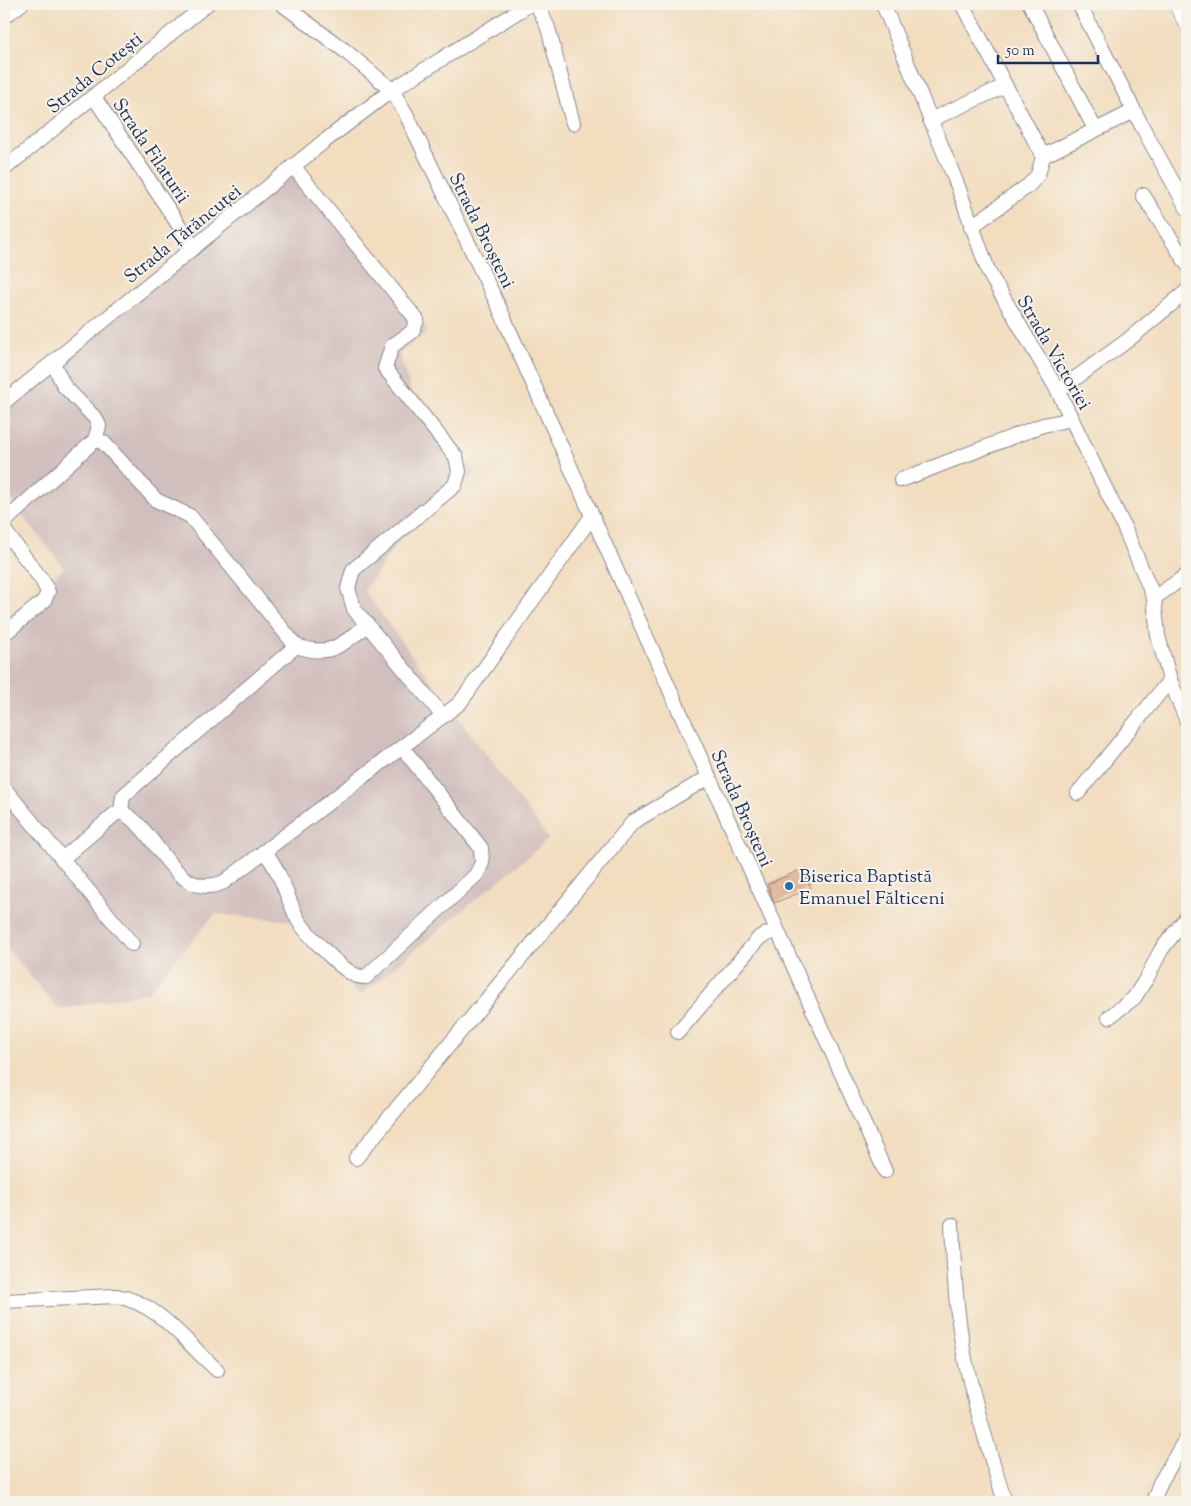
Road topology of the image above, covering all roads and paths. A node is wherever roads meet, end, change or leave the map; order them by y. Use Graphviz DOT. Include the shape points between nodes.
graph roads {
  1 [pos="21,4"];
  2 [pos="207,4"];
  3 [pos="282,4"];
  4 [pos="530,4"];
  5 [pos="537,4"];
  6 [pos="883,4"];
  7 [pos="962,4"];
  8 [pos="1030,4"];
  9 [pos="1079,4"];
  10 [pos="1178,4"];
  11 [pos="4,18"];
  12 [pos="1187,22"];
  13 [pos="1005,86"];
  14 [pos="388,93"];
  15 [pos="94,97"];
  16 [pos="1134,111"];
  17 [pos="930,120"];
  18 [pos="573,123"];
  19 [pos="1095,129"];
  20 [pos="1043,156"];
  21 [pos="294,166"];
  22 [pos="4,169"];
  23 [pos="1143,195"];
  24 [pos="1187,208"];
  25 [pos="971,227"];
  26 [pos="194,248"];
  27 [pos="1187,264"];
  28 [pos="1187,291"];
  29 [pos="53,363"];
  30 [pos="1058,391"];
  31 [pos="4,402"];
  32 [pos="1072,419"];
  33 [pos="95,440"];
  34 [pos="901,480"];
  35 [pos="592,516"];
  36 [pos="4,522"];
  37 [pos="4,530"];
  38 [pos="1187,575"];
  39 [pos="1154,598"];
  40 [pos="368,625"];
  41 [pos="4,634"];
  42 [pos="296,646"];
  43 [pos="1170,680"];
  44 [pos="443,716"];
  45 [pos="1187,721"];
  46 [pos="402,747"];
  47 [pos="709,778"];
  48 [pos="4,788"];
  49 [pos="1078,793"];
  50 [pos="121,812"];
  51 [pos="264,851"];
  52 [pos="62,858"];
  53 [pos="1187,917"];
  54 [pos="777,930"];
  55 [pos="132,944"];
  56 [pos="1109,1017"];
  57 [pos="678,1032"];
  58 [pos="356,1158"];
  59 [pos="885,1171"];
  60 [pos="952,1225"];
  61 [pos="4,1301"];
  62 [pos="217,1370"];
  63 [pos="1187,1437"];
  64 [pos="1006,1502"];
  65 [pos="1153,1502"];
  1 -- 11 [label="street"];
  2 -- 15 [label="street, Strada Cotești"];
  3 -- 14 [label="street, Strada Broșteni" via="344,50"];
  4 -- 14 [label="street, Strada Țărăncuței"];
  5 -- 18 [label="street" via="548,28"];
  6 -- 17 [label="street, Strada Victoriei"];
  7 -- 13 [label="street"];
  8 -- 19 [label="street"];
  9 -- 16 [label="street"];
  10 -- 12 [label="main road"];
  13 -- 17 [label="street"];
  13 -- 20 [label="street"];
  14 -- 21 [label="street, Strada Țărăncuței"];
  14 -- 35 [label="street, Strada Broșteni" via="406,114 498,305"];
  15 -- 22 [label="street, Strada Cotești"];
  15 -- 26 [label="street, Strada Filaturii"];
  16 -- 19 [label="street"];
  16 -- 24 [label="street"];
  17 -- 25 [label="street, Strada Victoriei"];
  19 -- 20 [label="street"];
  20 -- 25 [label="street" via="1038,175 1029,186"];
  21 -- 26 [label="street, Strada Țărăncuței"];
  21 -- 40 [label="street" via="417,320 412,332 392,346 385,368 456,457 459,471 455,485 352,570 348,588 354,609"];
  23 -- 27 [label="street"];
  25 -- 30 [label="street, Strada Victoriei" via="992,280"];
  26 -- 29 [label="street, Strada Țărăncuței"];
  28 -- 30 [label="street" via="1128,340"];
  29 -- 31 [label="street, Strada Țărăncuței"];
  29 -- 33 [label="street" via="64,386 96,419 99,426"];
  30 -- 32 [label="street, Strada Victoriei"];
  32 -- 34 [label="street" via="1043,424"];
  32 -- 39 [label="street, Strada Victoriei"];
  33 -- 36 [label="street"];
  33 -- 42 [label="street" via="103,442 156,500 190,516"];
  35 -- 44 [label="street" via="460,703"];
  35 -- 47 [label="street, Strada Broșteni"];
  37 -- 41 [label="street" via="48,592 44,601"];
  38 -- 39 [label="street"];
  39 -- 43 [label="street, Strada Victoriei" via="1158,636"];
  40 -- 42 [label="street" via="335,650 313,652"];
  40 -- 44 [label="street"];
  42 -- 50 [label="street" via="123,796"];
  43 -- 45 [label="street, Strada Victoriei"];
  43 -- 49 [label="street"];
  44 -- 46 [label="street"];
  46 -- 51 [label="street"];
  46 -- 51 [label="street" via="481,848 482,863 476,875 366,977 357,977 348,971 297,918 290,897"];
  47 -- 54 [label="street, Strada Broșteni"];
  47 -- 58 [label="street" via="633,822"];
  48 -- 52 [label="street"];
  50 -- 51 [label="street" via="138,822 182,877 194,885 214,886 224,882"];
  50 -- 52 [label="street" via="114,814"];
  52 -- 55 [label="street"];
  53 -- 56 [label="street" via="1161,950 1134,998"];
  54 -- 57 [label="street" via="760,937"];
  54 -- 59 [label="street, Strada Broșteni"];
  60 -- 64 [label="street" via="965,1358"];
  61 -- 62 [label="street" via="116,1296 132,1299 158,1314"];
  63 -- 65 [label="street" via="1160,1483"];
}
